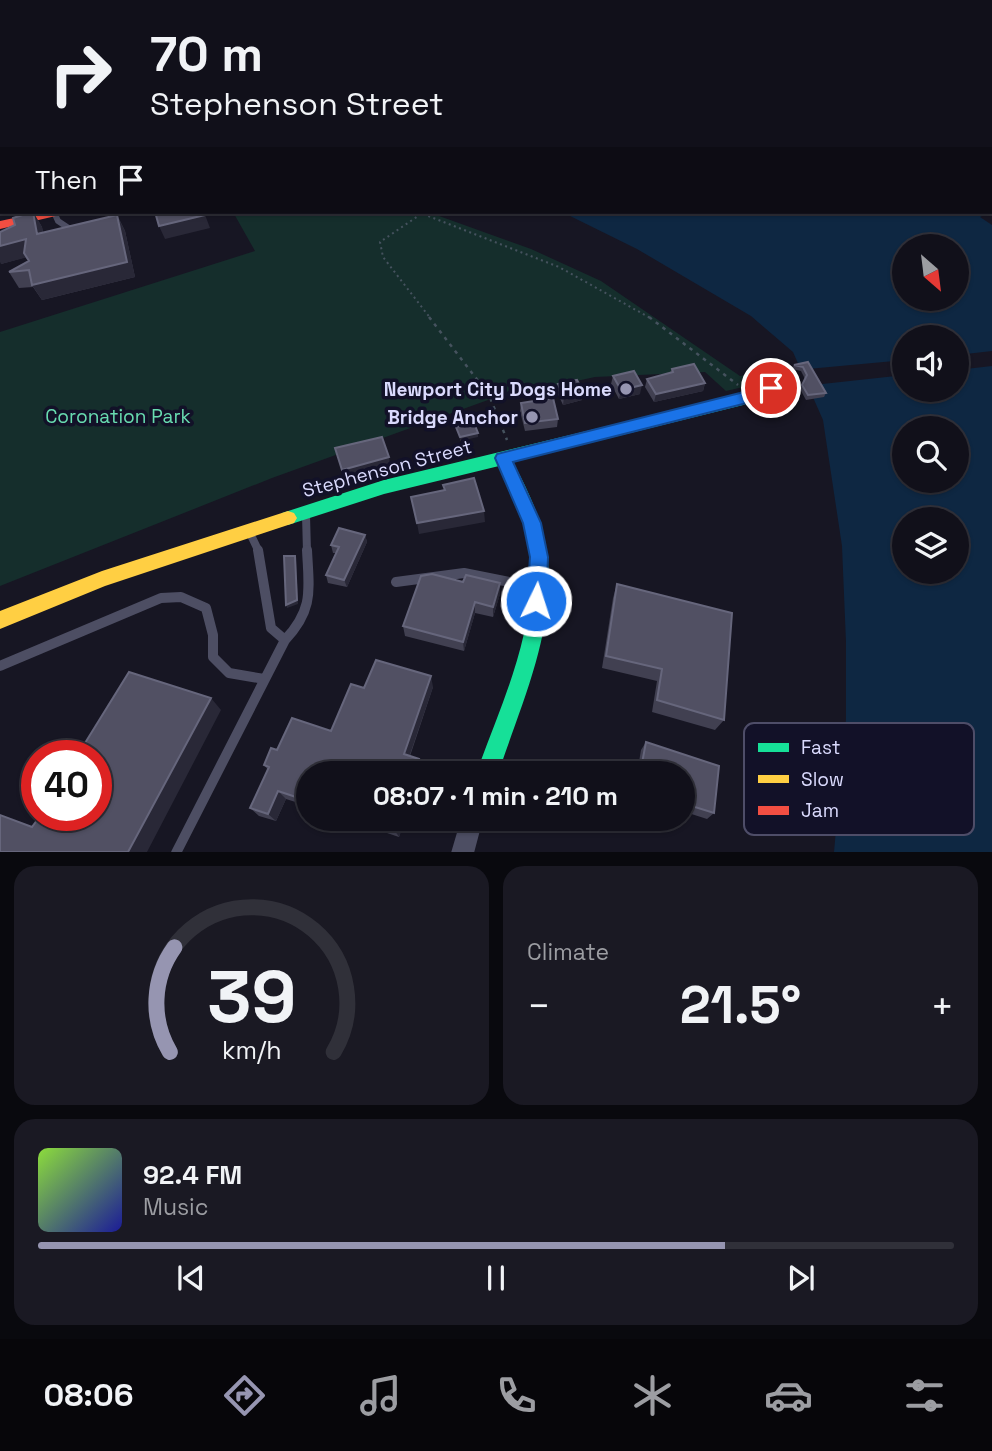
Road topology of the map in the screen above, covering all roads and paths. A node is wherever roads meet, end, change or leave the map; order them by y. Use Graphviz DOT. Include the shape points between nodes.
graph roads {
  1 [pos="42,214"];
  2 [pos="55,214"];
  3 [pos="422,214"];
  4 [pos="9,219"];
  5 [pos="85,229"];
  6 [pos="792,380"];
  7 [pos="743,399"];
  8 [pos="508,457"];
  9 [pos="306,512"];
  10 [pos="248,530"];
  11 [pos="396,582"];
  12 [pos="537,587"];
  13 [pos="0,620"];
  14 [pos="285,640"];
  15 [pos="0,666"];
  16 [pos="264,679"];
  17 [pos="491,761"];
  18 [pos="468,831"];
  19 [pos="176,852"];
  20 [pos="461,852"];
  1 -- 4 [label="street"];
  2 -- 5 [label="lane" via="67,228"];
  3 -- 7 [label="path" via="533,253 622,297 738,384"];
  3 -- 8 [label="path" via="380,242 383,257 489,395"];
  6 -- 7 [label="street, Stephenson Street"];
  7 -- 8 [label="street, Stephenson Street"];
  8 -- 9 [label="street, Stephenson Street" via="384,487"];
  8 -- 12 [label="street" via="532,523 539,557"];
  9 -- 10 [label="street, Stephenson Street"];
  9 -- 14 [label="lane" via="309,604 302,622"];
  10 -- 13 [label="street, Stephenson Street" via="102,579"];
  10 -- 14 [label="lane" via="260,555 271,628"];
  11 -- 12 [label="lane" via="464,573"];
  12 -- 17 [label="street" via="536,614"];
  14 -- 16 [label="lane"];
  15 -- 16 [label="lane" via="150,602 181,597 206,608 214,635 214,657 229,673"];
  16 -- 19 [label="lane"];
  18 -- 20 [label="street"];
}
